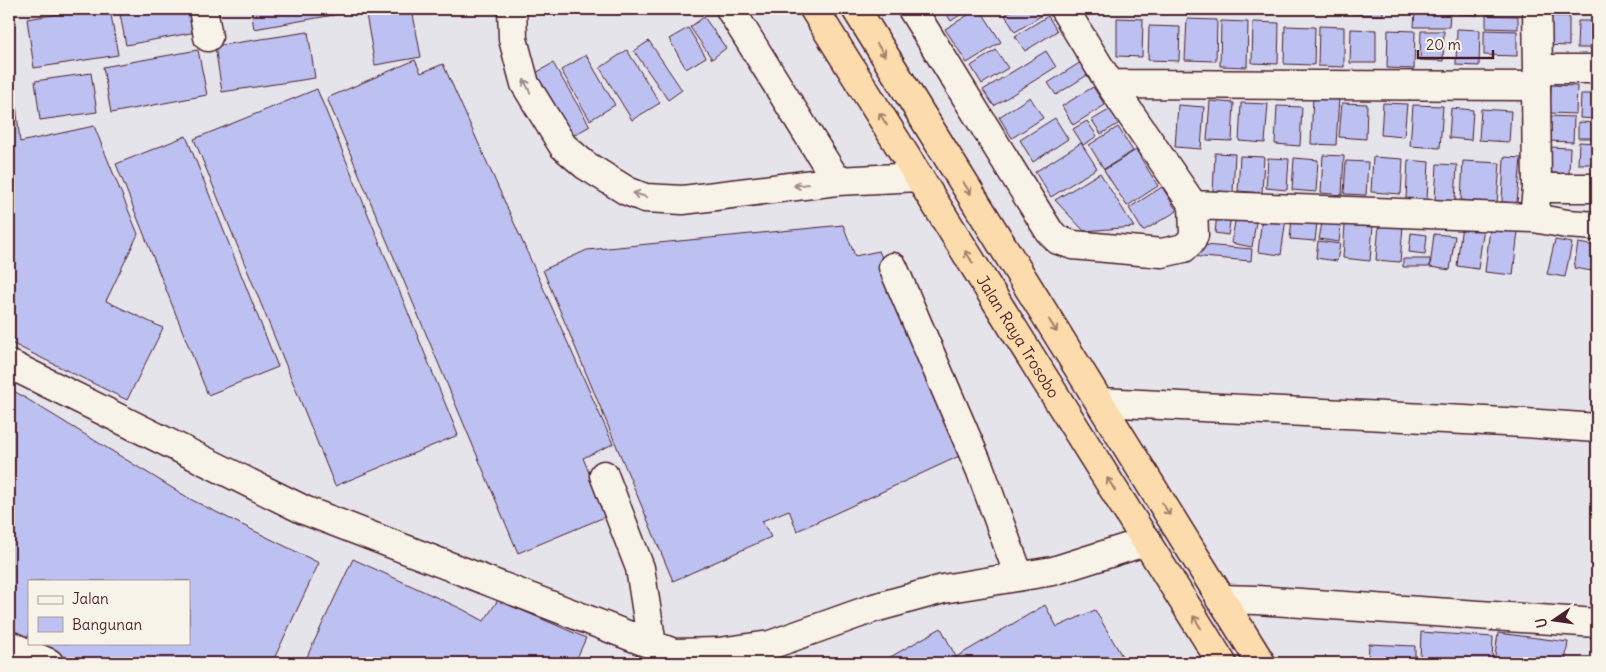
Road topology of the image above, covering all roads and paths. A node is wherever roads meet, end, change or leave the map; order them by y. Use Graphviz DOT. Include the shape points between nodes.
graph roads {
  1 [pos="203,9"];
  2 [pos="512,9"];
  3 [pos="730,9"];
  4 [pos="814,9"];
  5 [pos="856,9"];
  6 [pos="912,9"];
  7 [pos="1064,9"];
  8 [pos="1536,9"];
  9 [pos="208,37"];
  10 [pos="1597,69"];
  11 [pos="1537,78"];
  12 [pos="1110,84"];
  13 [pos="919,177"];
  14 [pos="837,181"];
  15 [pos="1537,188"];
  16 [pos="1597,188"];
  17 [pos="1193,205"];
  18 [pos="1534,218"];
  19 [pos="1597,226"];
  20 [pos="893,267"];
  21 [pos="9,364"];
  22 [pos="1100,402"];
  23 [pos="1597,428"];
  24 [pos="604,475"];
  25 [pos="1147,540"];
  26 [pos="1019,576"];
  27 [pos="1220,599"];
  28 [pos="1597,622"];
  29 [pos="652,644"];
  30 [pos="9,645"];
  31 [pos="49,663"];
  32 [pos="1222,663"];
  33 [pos="1261,663"];
  1 -- 9 [label="street"];
  14 -- 2 [label="street, one-way" via="683,200 645,198 627,191 563,146 525,84 513,40"];
  3 -- 14 [label="street"];
  13 -- 4 [label="highway, Jalan Raya Trosobo, one-way"];
  5 -- 22 [label="highway, Jalan Raya Trosobo, one-way"];
  6 -- 17 [label="street" via="1048,231 1058,240 1072,245 1162,253 1179,250 1188,245 1194,235"];
  7 -- 12 [label="street"];
  8 -- 11 [label="street"];
  10 -- 11 [label="street"];
  11 -- 12 [label="street"];
  11 -- 15 [label="street"];
  12 -- 17 [label="street"];
  13 -- 14 [label="street"];
  25 -- 13 [label="highway, Jalan Raya Trosobo, one-way"];
  15 -- 16 [label="street"];
  15 -- 18 [label="street"];
  17 -- 18 [label="street"];
  18 -- 19 [label="street"];
  20 -- 26 [label="street" via="980,469"];
  21 -- 29 [label="street" via="304,510"];
  22 -- 23 [label="street"];
  22 -- 27 [label="highway, Jalan Raya Trosobo, one-way"];
  24 -- 29 [label="street" via="640,568"];
  25 -- 26 [label="street" via="1053,571"];
  32 -- 25 [label="highway, Jalan Raya Trosobo, one-way"];
  26 -- 29 [label="street" via="943,589 874,608 770,645 718,652 674,653"];
  27 -- 28 [label="street"];
  27 -- 33 [label="highway, Jalan Raya Trosobo"];
  30 -- 31 [label="street"];
}
